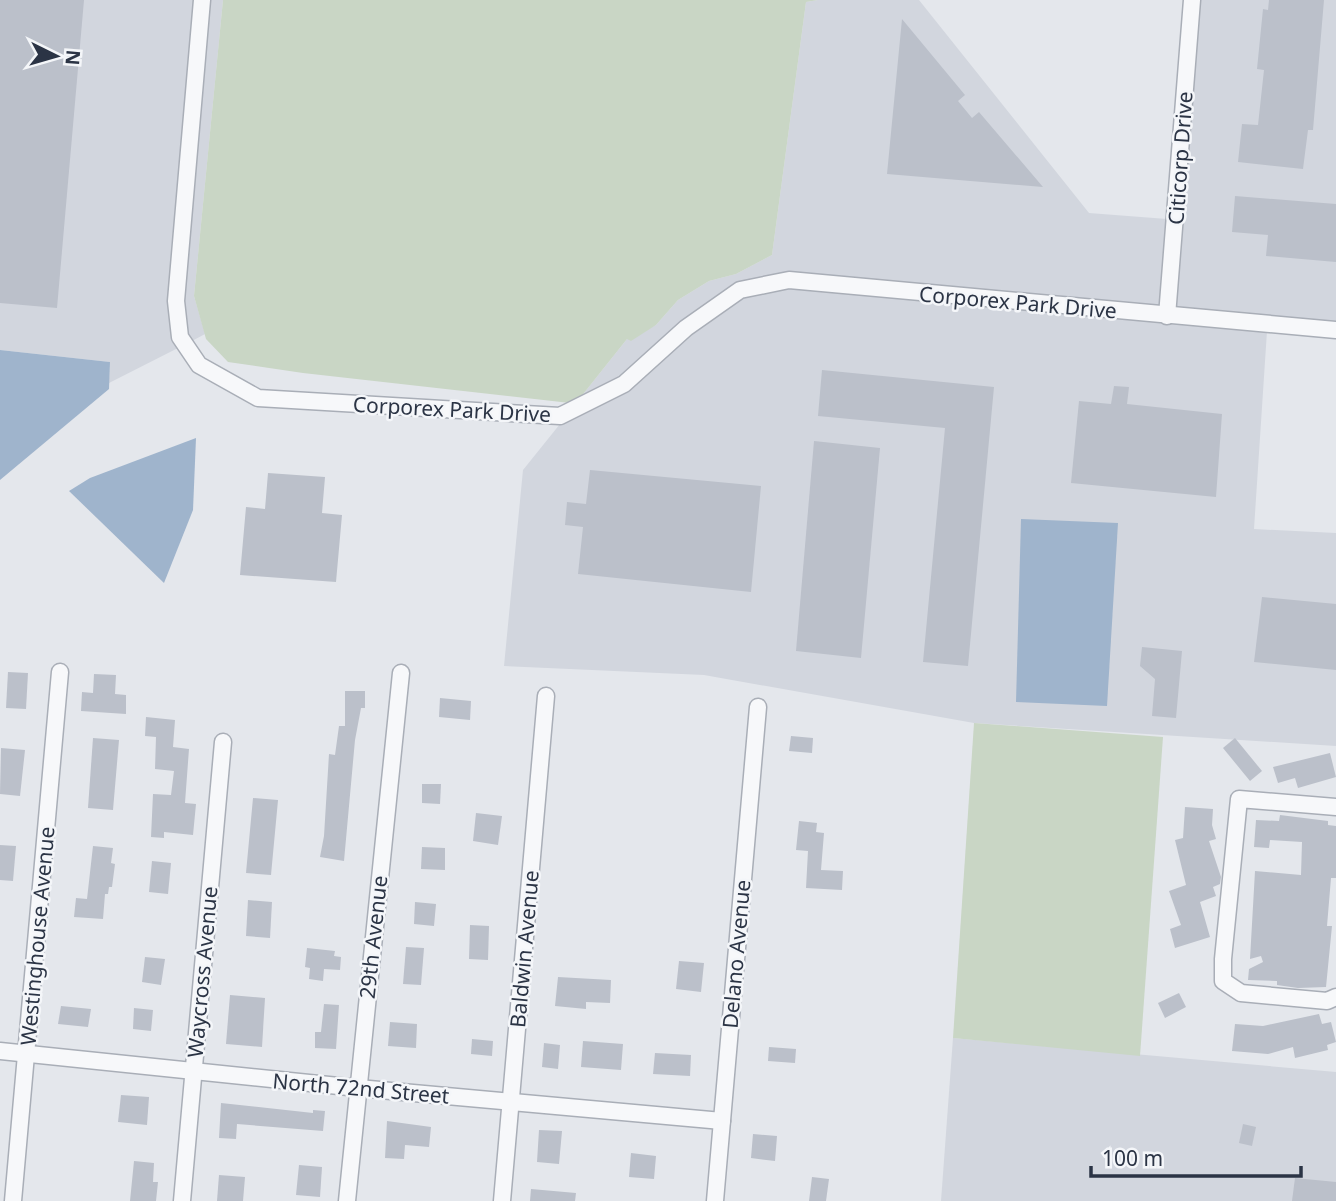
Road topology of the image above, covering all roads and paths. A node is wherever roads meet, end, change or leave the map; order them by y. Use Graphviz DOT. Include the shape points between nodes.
graph roads {
  1 [pos="202,0"];
  2 [pos="1192,0"];
  3 [pos="1167,316"];
  4 [pos="1336,330"];
  5 [pos="61,672"];
  6 [pos="401,673"];
  7 [pos="546,696"];
  8 [pos="758,707"];
  9 [pos="223,742"];
  10 [pos="1336,807"];
  11 [pos="1336,997"];
  12 [pos="0,1051"];
  13 [pos="27,1054"];
  14 [pos="193,1072"];
  15 [pos="358,1088"];
  16 [pos="511,1102"];
  17 [pos="722,1121"];
  18 [pos="13,1201"];
  19 [pos="182,1201"];
  20 [pos="347,1201"];
  21 [pos="502,1201"];
  22 [pos="715,1201"];
  1 -- 3 [label="street, Corporex Park Drive" via="176,301 180,337 199,365 258,398 560,416 624,384 686,328 740,290 789,280"];
  2 -- 3 [label="street, Citicorp Drive"];
  3 -- 4 [label="street, Corporex Park Drive"];
  5 -- 13 [label="street, Westinghouse Avenue"];
  6 -- 15 [label="street, 29th Avenue"];
  7 -- 16 [label="street, Baldwin Avenue"];
  8 -- 17 [label="street, Delano Avenue"];
  9 -- 14 [label="street, Waycross Avenue"];
  10 -- 11 [label="street" via="1239,799 1223,959 1223,981 1241,993 1327,1001"];
  12 -- 13 [label="street, North 72nd Street"];
  13 -- 14 [label="street, North 72nd Street"];
  13 -- 18 [label="street, Westinghouse Avenue"];
  14 -- 15 [label="street, North 72nd Street"];
  14 -- 19 [label="street, Waycross Avenue"];
  15 -- 16 [label="street, North 72nd Street"];
  15 -- 20 [label="street, 29th Avenue"];
  16 -- 17 [label="street, North 72nd Street"];
  16 -- 21 [label="street, Baldwin Avenue"];
  17 -- 22 [label="street, Delano Avenue"];
}
